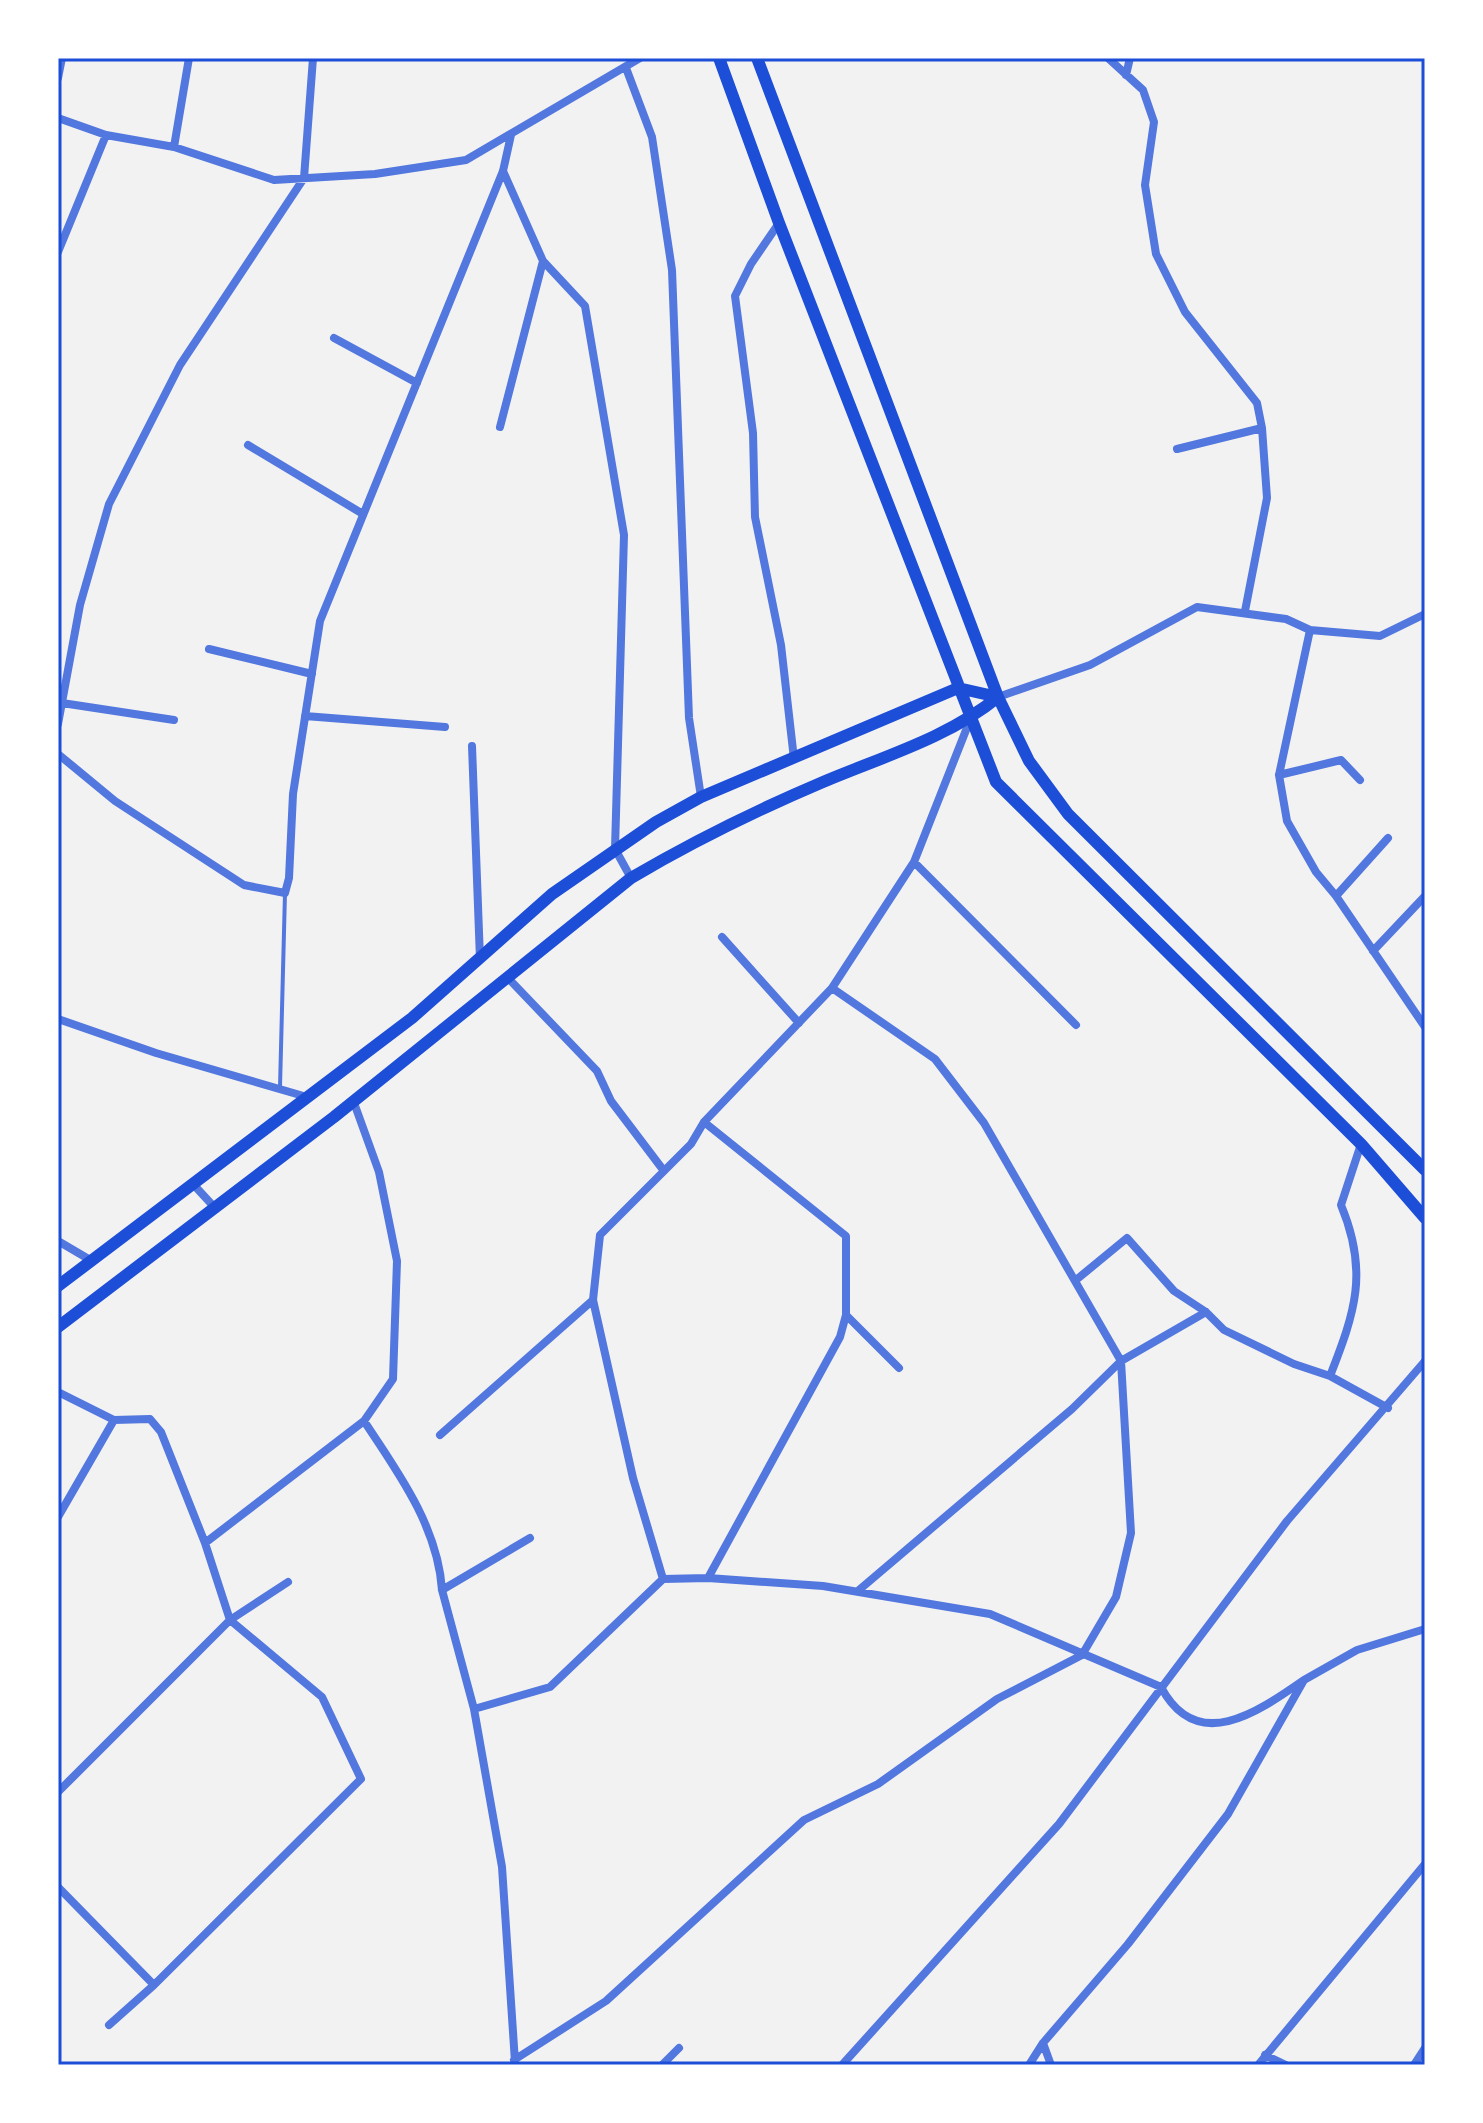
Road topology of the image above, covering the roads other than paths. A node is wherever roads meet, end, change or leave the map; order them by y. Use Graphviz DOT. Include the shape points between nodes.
graph roads {
  1 [pos="62,58"];
  2 [pos="189,58"];
  3 [pos="313,58"];
  4 [pos="640,58"];
  5 [pos="719,58"];
  6 [pos="757,58"];
  7 [pos="1108,58"];
  8 [pos="1130,58"];
  9 [pos="626,68"];
  10 [pos="1126,75"];
  11 [pos="58,78"];
  12 [pos="58,118"];
  13 [pos="106,135"];
  14 [pos="511,135"];
  15 [pos="174,147"];
  16 [pos="503,171"];
  17 [pos="304,178"];
  18 [pos="779,223"];
  19 [pos="58,252"];
  20 [pos="543,261"];
  21 [pos="334,338"];
  22 [pos="417,383"];
  23 [pos="500,427"];
  24 [pos="1262,428"];
  25 [pos="248,445"];
  26 [pos="1177,449"];
  27 [pos="363,514"];
  28 [pos="1245,611"];
  29 [pos="1425,614"];
  30 [pos="1310,630"];
  31 [pos="209,649"];
  32 [pos="312,674"];
  33 [pos="958,688"];
  34 [pos="998,697"];
  35 [pos="62,703"];
  36 [pos="305,716"];
  37 [pos="174,720"];
  38 [pos="970,720"];
  39 [pos="58,724"];
  40 [pos="445,727"];
  41 [pos="472,746"];
  42 [pos="58,754"];
  43 [pos="794,759"];
  44 [pos="1279,775"];
  45 [pos="1360,780"];
  46 [pos="701,797"];
  47 [pos="1388,838"];
  48 [pos="615,849"];
  49 [pos="914,862"];
  50 [pos="631,878"];
  51 [pos="285,893"];
  52 [pos="1336,896"];
  53 [pos="1425,896"];
  54 [pos="722,937"];
  55 [pos="1373,951"];
  56 [pos="480,960"];
  57 [pos="507,977"];
  58 [pos="832,988"];
  59 [pos="58,1019"];
  60 [pos="799,1023"];
  61 [pos="1076,1025"];
  62 [pos="1425,1027"];
  63 [pos="280,1091"];
  64 [pos="307,1097"];
  65 [pos="353,1100"];
  66 [pos="704,1122"];
  67 [pos="1361,1144"];
  68 [pos="1425,1170"];
  69 [pos="664,1171"];
  70 [pos="193,1184"];
  71 [pos="216,1209"];
  72 [pos="1425,1218"];
  73 [pos="58,1241"];
  74 [pos="92,1261"];
  75 [pos="1076,1280"];
  76 [pos="58,1286"];
  77 [pos="593,1300"];
  78 [pos="1206,1312"];
  79 [pos="846,1315"];
  80 [pos="58,1327"];
  81 [pos="1121,1361"];
  82 [pos="1425,1361"];
  83 [pos="899,1368"];
  84 [pos="1330,1376"];
  85 [pos="58,1392"];
  86 [pos="1388,1408"];
  87 [pos="114,1420"];
  88 [pos="364,1421"];
  89 [pos="440,1435"];
  90 [pos="58,1517"];
  91 [pos="530,1538"];
  92 [pos="205,1543"];
  93 [pos="708,1578"];
  94 [pos="663,1579"];
  95 [pos="288,1582"];
  96 [pos="442,1590"];
  97 [pos="859,1590"];
  98 [pos="230,1620"];
  99 [pos="1425,1629"];
  100 [pos="1082,1655"];
  101 [pos="1304,1680"];
  102 [pos="1161,1687"];
  103 [pos="474,1709"];
  104 [pos="58,1792"];
  105 [pos="1425,1864"];
  106 [pos="58,1887"];
  107 [pos="154,1985"];
  108 [pos="109,2025"];
  109 [pos="1043,2043"];
  110 [pos="679,2048"];
  111 [pos="1425,2048"];
  112 [pos="1265,2055"];
  113 [pos="515,2063"];
  114 [pos="662,2065"];
  115 [pos="842,2065"];
  116 [pos="1029,2065"];
  117 [pos="1051,2065"];
  118 [pos="1258,2065"];
  119 [pos="1286,2065"];
  120 [pos="1414,2065"];
  1 -- 11 [label="street"];
  2 -- 15 [label="street"];
  3 -- 17 [label="street"];
  4 -- 9 [label="street"];
  5 -- 18 [label="main road"];
  6 -- 34 [label="main road"];
  7 -- 10 [label="street"];
  8 -- 10 [label="street"];
  9 -- 14 [label="street"];
  9 -- 46 [label="street" via="652,137 672,270 689,718"];
  10 -- 24 [label="street" via="1143,90 1154,122 1145,185 1156,254 1185,312 1257,403"];
  12 -- 13 [label="street"];
  13 -- 15 [label="street"];
  13 -- 19 [label="street"];
  14 -- 16 [label="street"];
  14 -- 17 [label="street" via="466,160"];
  15 -- 17 [label="street" via="274,180"];
  16 -- 20 [label="street"];
  16 -- 22 [label="street"];
  17 -- 35 [label="street" via="180,365 109,504 80,605"];
  18 -- 33 [label="main road"];
  18 -- 43 [label="street" via="735,296 753,433 755,517 781,645"];
  20 -- 23 [label="street"];
  20 -- 48 [label="street" via="585,306 624,535"];
  21 -- 22 [label="street"];
  22 -- 27 [label="street"];
  24 -- 26 [label="street"];
  24 -- 28 [label="street" via="1267,498"];
  25 -- 27 [label="street"];
  27 -- 32 [label="street" via="320,621"];
  28 -- 30 [label="street"];
  28 -- 34 [label="street" via="1197,607 1090,665"];
  29 -- 30 [label="street" via="1380,636"];
  30 -- 44 [label="street"];
  31 -- 32 [label="street"];
  32 -- 36 [label="street"];
  33 -- 34 [label="main road"];
  33 -- 38 [label="main road"];
  33 -- 43 [label="main road"];
  34 -- 38 [label="main road"];
  34 -- 68 [label="main road" via="1029,761 1068,814"];
  35 -- 37 [label="street"];
  35 -- 39 [label="street"];
  36 -- 40 [label="street"];
  36 -- 51 [label="street"];
  38 -- 49 [label="street"];
  38 -- 50 [label="main road" via="795,794"];
  38 -- 67 [label="main road" via="996,782"];
  41 -- 56 [label="street"];
  42 -- 51 [label="street" via="115,801 244,885"];
  43 -- 46 [label="main road"];
  44 -- 45 [label="street" via="1341,760"];
  44 -- 52 [label="street" via="1287,821"];
  46 -- 48 [label="main road"];
  47 -- 52 [label="street"];
  48 -- 50 [label="street"];
  48 -- 56 [label="main road" via="552,894"];
  49 -- 58 [label="street"];
  49 -- 61 [label="street"];
  50 -- 57 [label="main road"];
  51 -- 63 [label="lane"];
  52 -- 55 [label="street"];
  53 -- 55 [label="street"];
  54 -- 60 [label="street"];
  55 -- 62 [label="street"];
  56 -- 64 [label="main road"];
  57 -- 65 [label="main road"];
  57 -- 69 [label="street" via="597,1071 611,1101"];
  58 -- 60 [label="street"];
  58 -- 75 [label="street" via="935,1059 984,1123"];
  59 -- 63 [label="street"];
  60 -- 66 [label="street"];
  63 -- 64 [label="street"];
  64 -- 70 [label="main road"];
  65 -- 71 [label="main road"];
  65 -- 88 [label="street" via="379,1172 397,1261 393,1379"];
  66 -- 69 [label="street"];
  66 -- 79 [label="street" via="846,1236"];
  67 -- 72 [label="main road"];
  67 -- 84 [label="street" via="1341,1205 1353,1234 1353,1317"];
  69 -- 77 [label="street" via="600,1235"];
  70 -- 71 [label="street"];
  70 -- 74 [label="main road"];
  71 -- 80 [label="main road"];
  73 -- 74 [label="street"];
  74 -- 76 [label="main road"];
  75 -- 78 [label="street" via="1127,1238 1174,1291"];
  75 -- 81 [label="street"];
  77 -- 89 [label="street"];
  77 -- 94 [label="street" via="633,1478"];
  78 -- 81 [label="street"];
  78 -- 84 [label="street" via="1224,1330"];
  79 -- 83 [label="street"];
  79 -- 93 [label="street" via="840,1337"];
  81 -- 97 [label="street"];
  81 -- 100 [label="street" via="1131,1533 1116,1597"];
  82 -- 86 [label="street"];
  84 -- 86 [label="street"];
  85 -- 87 [label="street"];
  86 -- 102 [label="street" via="1287,1521"];
  87 -- 90 [label="street"];
  87 -- 92 [label="street" via="150,1419 161,1432"];
  88 -- 92 [label="street"];
  88 -- 96 [label="street" via="413,1497 441,1570"];
  91 -- 96 [label="street"];
  92 -- 98 [label="street"];
  93 -- 94 [label="street"];
  93 -- 97 [label="street"];
  94 -- 103 [label="street" via="550,1687"];
  95 -- 98 [label="street"];
  96 -- 103 [label="street"];
  97 -- 100 [label="street" via="990,1614"];
  98 -- 104 [label="street"];
  98 -- 107 [label="street" via="322,1697 361,1779"];
  99 -- 101 [label="street" via="1357,1650"];
  100 -- 102 [label="street"];
  100 -- 113 [label="street" via="997,1699 878,1784 804,1820 606,2001"];
  101 -- 102 [label="street" via="1240,1719 1204,1724 1173,1708"];
  101 -- 109 [label="street" via="1228,1814"];
  102 -- 115 [label="street" via="1059,1824"];
  103 -- 113 [label="street" via="502,1867"];
  105 -- 112 [label="street"];
  106 -- 107 [label="street"];
  107 -- 108 [label="street"];
  109 -- 116 [label="street"];
  109 -- 117 [label="street"];
  110 -- 114 [label="street"];
  111 -- 120 [label="street"];
  112 -- 118 [label="street"];
  112 -- 119 [label="street"];
}
